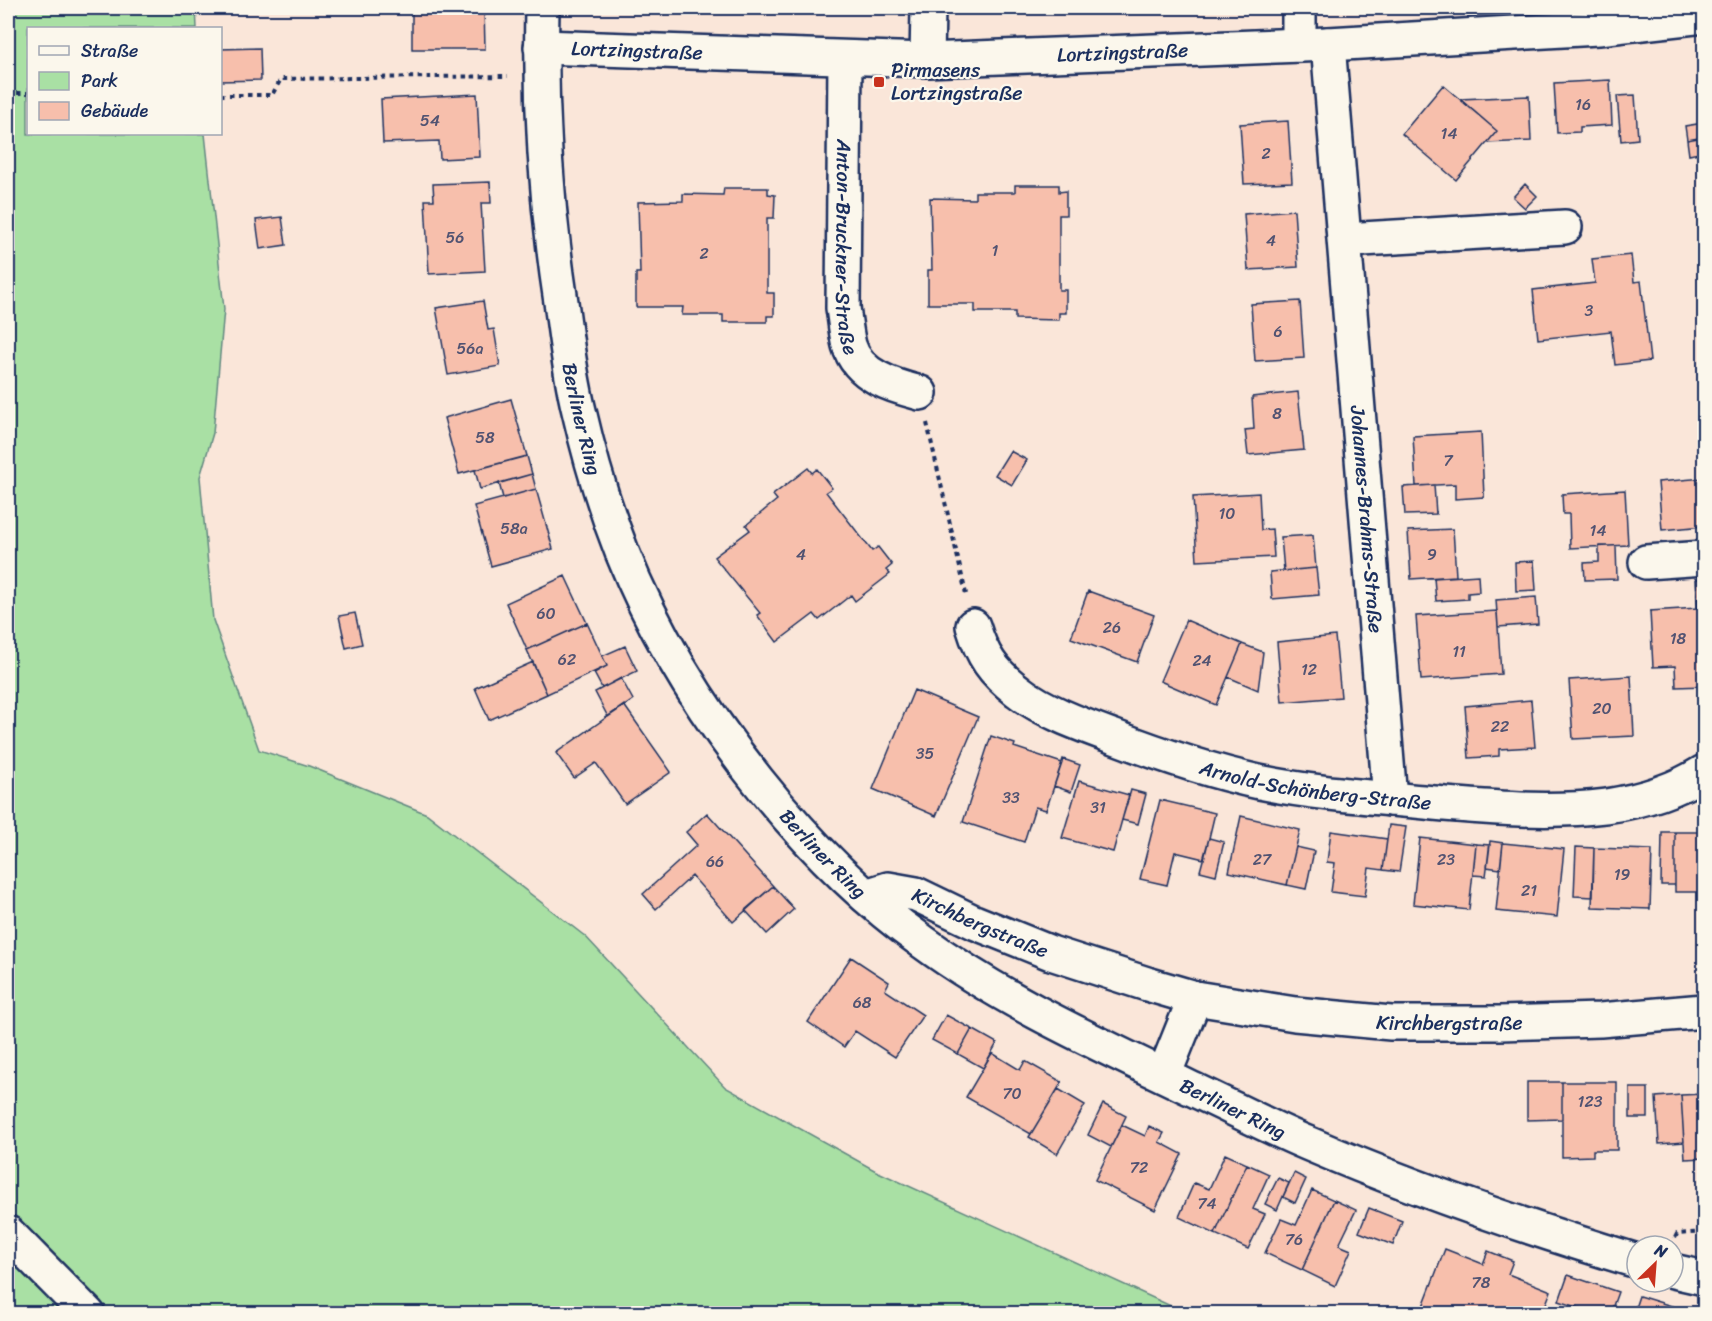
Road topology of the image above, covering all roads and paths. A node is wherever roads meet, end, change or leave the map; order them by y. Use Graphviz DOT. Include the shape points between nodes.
graph roads {
  1 [pos="542,8"];
  2 [pos="928,8"];
  3 [pos="1299,8"];
  4 [pos="1704,16"];
  5 [pos="1314,44"];
  6 [pos="845,58"];
  7 [pos="927,60"];
  8 [pos="542,62"];
  9 [pos="8,93"];
  10 [pos="27,93"];
  11 [pos="222,95"];
  12 [pos="1565,227"];
  13 [pos="1344,240"];
  14 [pos="920,393"];
  15 [pos="1704,558"];
  16 [pos="1646,562"];
  17 [pos="973,626"];
  18 [pos="1704,772"];
  19 [pos="1390,799"];
  20 [pos="866,896"];
  21 [pos="1195,998"];
  22 [pos="1704,1011"];
  23 [pos="1164,1075"];
  24 [pos="1704,1232"];
  25 [pos="8,1233"];
  26 [pos="1677,1234"];
  27 [pos="1625,1257"];
  28 [pos="1685,1274"];
  29 [pos="1704,1278"];
  30 [pos="88,1314"];
  1 -- 8 [label="street, Berliner Ring"];
  2 -- 7 [label="street"];
  3 -- 5 [label="street, Johannes-Brahms-Straße"];
  4 -- 5 [label="street, Lortzingstraße" via="1598,28"];
  5 -- 7 [label="street, Lortzingstraße"];
  5 -- 13 [label="street, Johannes-Brahms-Straße"];
  6 -- 7 [label="street, Lortzingstraße"];
  6 -- 8 [label="street, Lortzingstraße"];
  6 -- 14 [label="street, Anton-Bruckner-Straße" via="843,308 849,347 861,366 887,384"];
  8 -- 11 [label="path" via="281,79 272,95"];
  8 -- 20 [label="street, Berliner Ring" via="550,232 578,407 623,554 686,680 735,752 793,824"];
  9 -- 10 [label="path"];
  12 -- 13 [label="street"];
  13 -- 19 [label="street, Johannes-Brahms-Straße"];
  14 -- 17 [label="path"];
  15 -- 16 [label="street"];
  17 -- 19 [label="street, Arnold-Schönberg-Straße" via="980,650 1019,692 1093,729 1258,782"];
  18 -- 19 [label="street, Arnold-Schönberg-Straße" via="1650,796 1607,806 1551,810"];
  20 -- 21 [label="street, Kirchbergstraße" via="888,889 916,894 1051,952"];
  20 -- 23 [label="street, Berliner Ring" via="922,942 980,980 1039,1014"];
  21 -- 22 [label="street, Kirchbergstraße" via="1294,1014 1391,1023 1600,1020"];
  21 -- 23 [label="street"];
  23 -- 27 [label="street, Berliner Ring" via="1305,1142 1442,1196"];
  24 -- 26 [label="path"];
  25 -- 30 [label="street"];
  28 -- 29 [label="street"];
}
